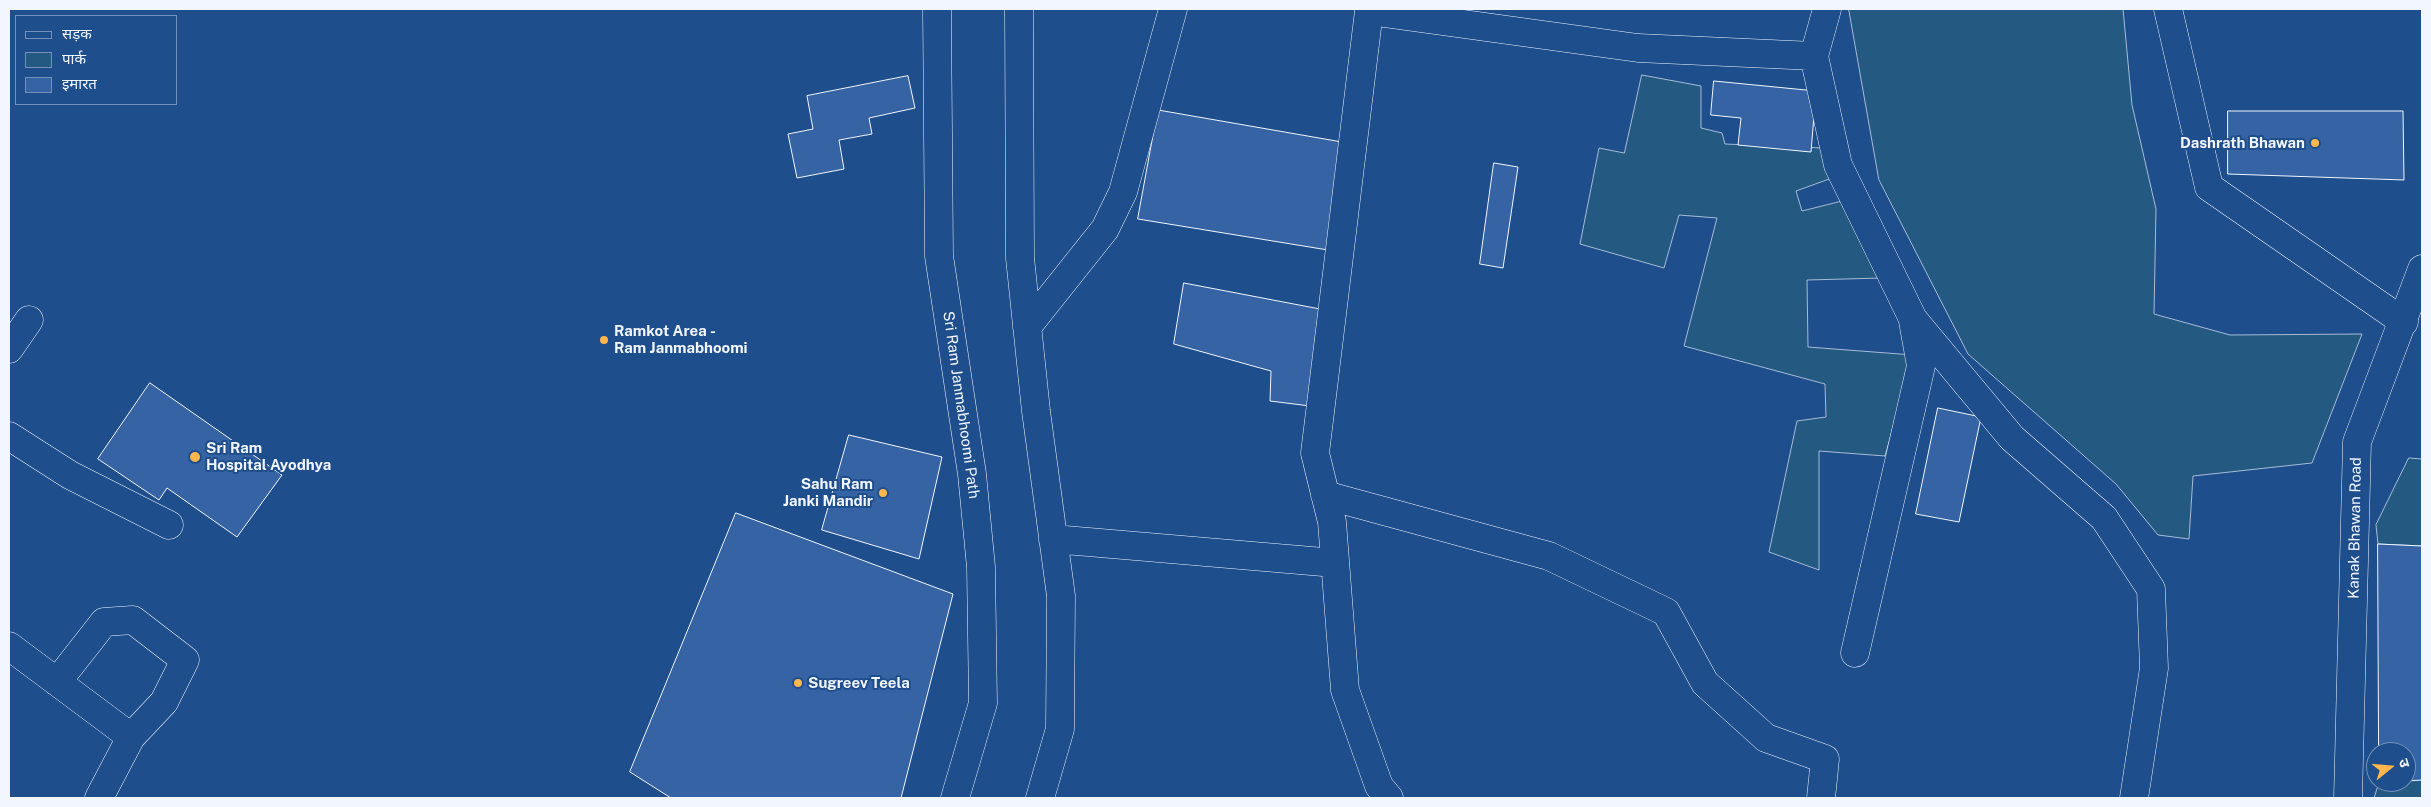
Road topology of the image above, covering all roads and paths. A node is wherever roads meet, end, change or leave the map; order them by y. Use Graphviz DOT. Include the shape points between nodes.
graph roads {
  1 [pos="937,9"];
  2 [pos="1019,9"];
  3 [pos="1173,9"];
  4 [pos="1827,9"];
  5 [pos="2168,9"];
  6 [pos="1814,56"];
  7 [pos="2422,270"];
  8 [pos="1913,319"];
  9 [pos="29,320"];
  10 [pos="2404,322"];
  11 [pos="1027,327"];
  12 [pos="9,349"];
  13 [pos="9,436"];
  14 [pos="1326,495"];
  15 [pos="169,525"];
  16 [pos="1053,539"];
  17 [pos="1335,563"];
  18 [pos="9,646"];
  19 [pos="1855,653"];
  20 [pos="57,682"];
  21 [pos="131,737"];
  22 [pos="99,798"];
  23 [pos="955,798"];
  24 [pos="1040,798"];
  25 [pos="1389,798"];
  26 [pos="1821,798"];
  27 [pos="2134,798"];
  28 [pos="2348,798"];
  1 -- 23 [label="street, Sri Ram Janmabhoomi Path" via="939,256 972,474 981,577 983,703"];
  2 -- 11 [label="street" via="1020,258"];
  3 -- 11 [label="street" via="1123,192 1106,229"];
  4 -- 6 [label="street"];
  5 -- 10 [label="street" via="2209,187"];
  6 -- 8 [label="street" via="1838,165"];
  6 -- 14 [label="street" via="1638,48 1369,12 1315,454"];
  7 -- 10 [label="street, Kanak Bhawan Road"];
  8 -- 19 [label="street" via="1921,366"];
  8 -- 27 [label="street" via="2012,438 2104,518 2151,589 2154,668"];
  9 -- 12 [label="street"];
  10 -- 28 [label="street, Kanak Bhawan Road" via="2356,442"];
  11 -- 16 [label="street"];
  13 -- 15 [label="street" via="70,475"];
  14 -- 17 [label="street"];
  14 -- 26 [label="street" via="1549,556 1666,612 1705,683 1766,738 1825,758"];
  16 -- 17 [label="street"];
  16 -- 24 [label="street" via="1061,596 1060,729"];
  17 -- 25 [label="street" via="1345,690 1379,786"];
  18 -- 20 [label="street"];
  20 -- 21 [label="street"];
  20 -- 21 [label="street" via="104,622 133,620 185,660 164,702"];
  21 -- 22 [label="street"];
}
